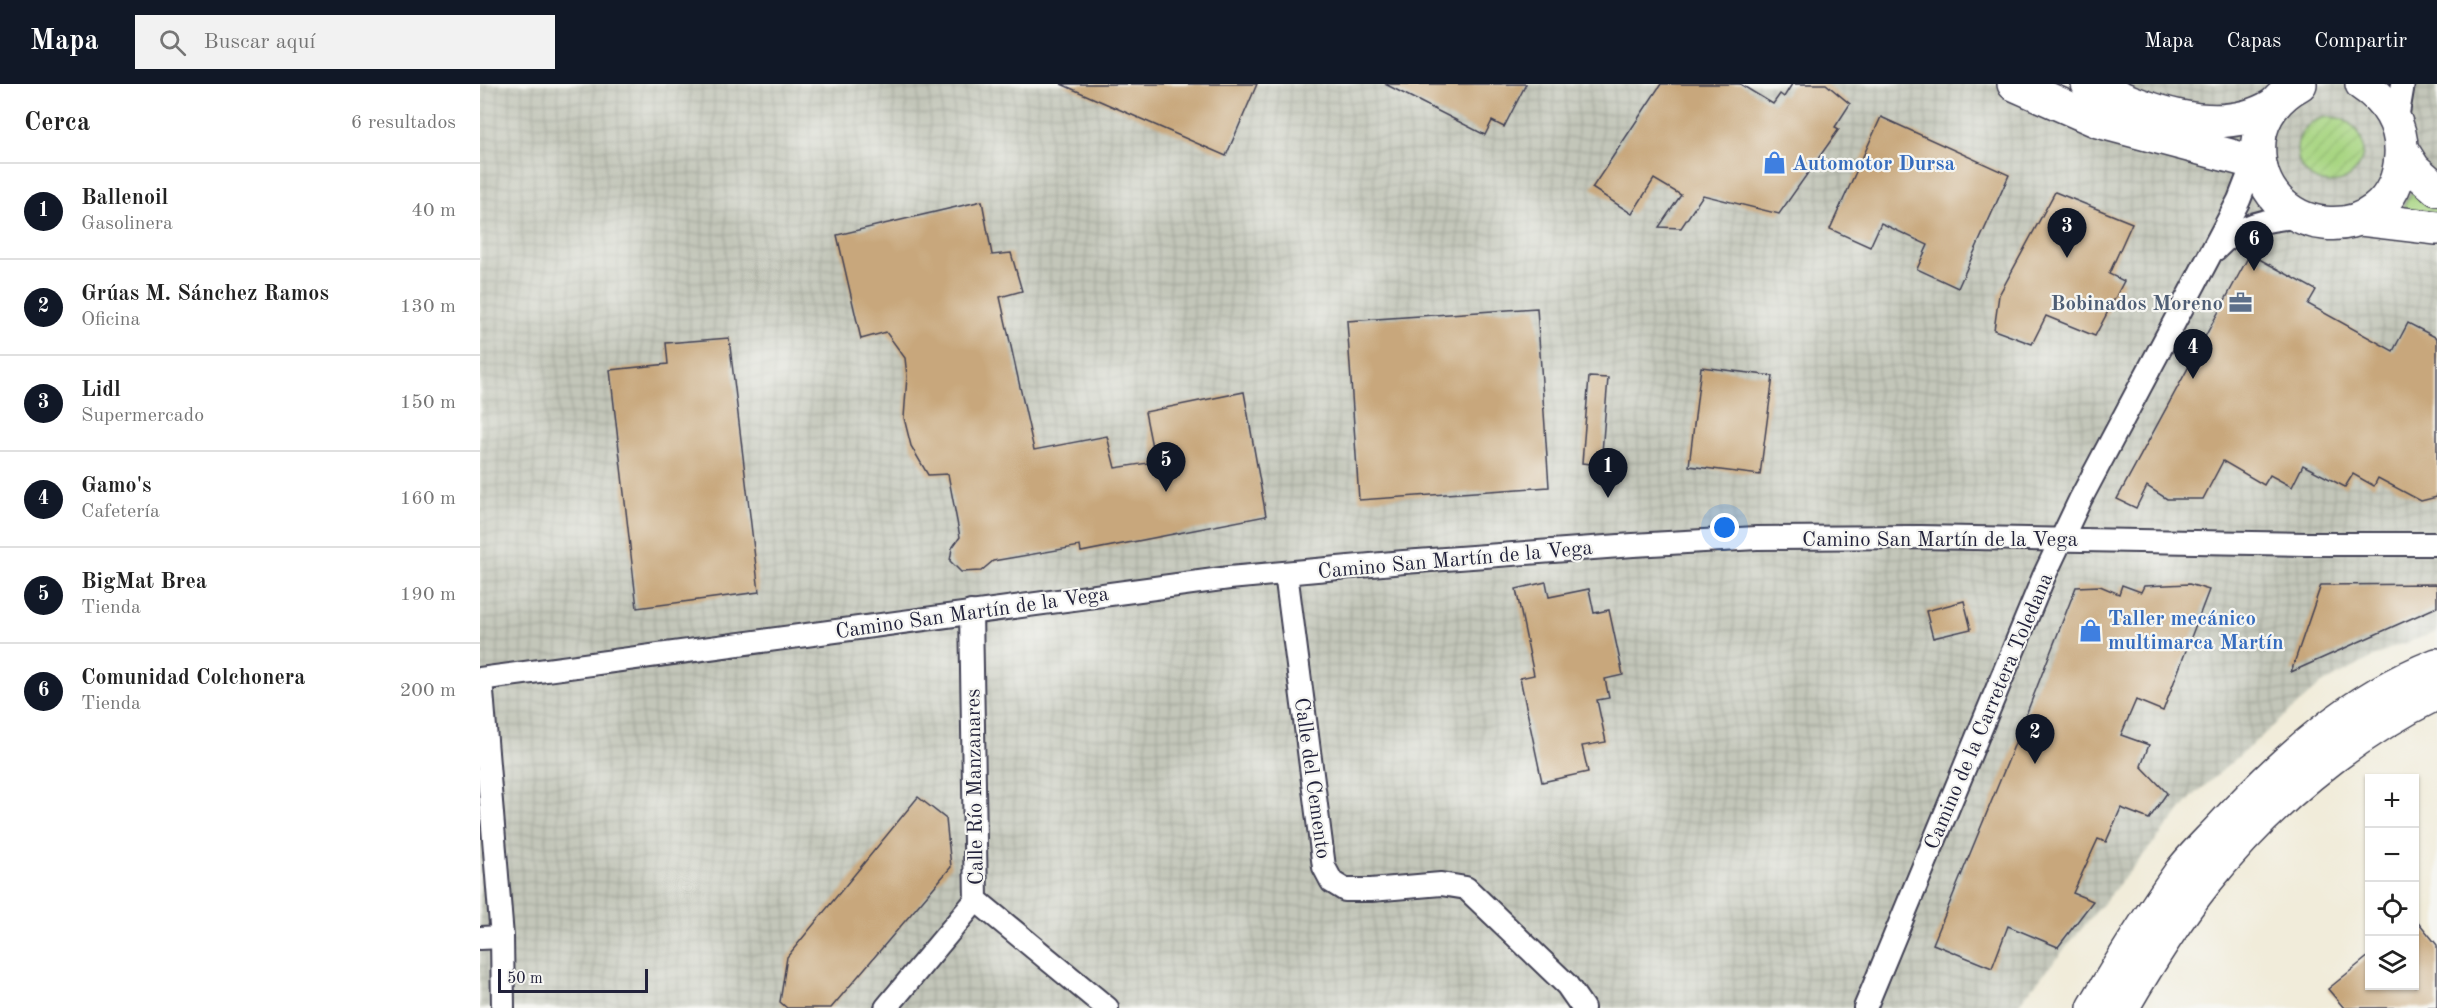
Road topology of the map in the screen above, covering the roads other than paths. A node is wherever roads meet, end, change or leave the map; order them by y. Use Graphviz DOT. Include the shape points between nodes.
graph roads {
  1 [pos="2014,84"];
  2 [pos="2088,84"];
  3 [pos="2300,84"];
  4 [pos="2362,84"];
  5 [pos="2403,84"];
  6 [pos="2272,106"];
  7 [pos="2399,138"];
  8 [pos="2258,161"];
  9 [pos="2437,189"];
  10 [pos="2299,217"];
  11 [pos="2361,219"];
  12 [pos="2437,228"];
  13 [pos="2207,259"];
  14 [pos="2061,539"];
  15 [pos="2437,544"];
  16 [pos="1286,573"];
  17 [pos="971,612"];
  18 [pos="2437,665"];
  19 [pos="481,679"];
  20 [pos="2437,693"];
  21 [pos="976,900"];
  22 [pos="491,937"];
  23 [pos="503,1008"];
  24 [pos="886,1008"];
  25 [pos="1107,1008"];
  26 [pos="1583,1008"];
  27 [pos="1865,1008"];
  28 [pos="2094,1008"];
  29 [pos="2122,1008"];
  1 -- 8 [label="main road" via="2098,121"];
  2 -- 6 [label="main road" via="2193,119 2243,118"];
  3 -- 6 [label="main road"];
  4 -- 7 [label="main road" via="2387,105"];
  5 -- 7 [label="street"];
  6 -- 8 [label="main road" via="2264,123"];
  7 -- 9 [label="main road" via="2414,170"];
  7 -- 11 [label="main road" via="2401,166 2392,189 2376,210"];
  8 -- 10 [label="main road" via="2271,193"];
  8 -- 13 [label="street, Camino de la Carretera Toledana"];
  10 -- 11 [label="main road" via="2332,224"];
  10 -- 13 [label="street, Camino de la Carretera Toledana" via="2249,225 2228,238"];
  11 -- 12 [label="main road"];
  13 -- 14 [label="street, Camino de la Carretera Toledana"];
  14 -- 15 [label="street, Camino San Martín de la Vega"];
  14 -- 16 [label="street, Camino San Martín de la Vega" via="1757,538"];
  14 -- 27 [label="street, Camino de la Carretera Toledana"];
  16 -- 17 [label="street, Camino San Martín de la Vega"];
  16 -- 26 [label="street, Calle del Cemento" via="1324,867 1332,882 1345,890 1441,884 1466,888 1567,985"];
  17 -- 19 [label="street, Camino San Martín de la Vega"];
  17 -- 21 [label="street, Calle Río Manzanares"];
  18 -- 28 [label="main road" via="2374,696 2302,748 2252,794 2182,871"];
  19 -- 22 [label="street"];
  20 -- 29 [label="main road" via="2356,740 2273,807 2205,882"];
  21 -- 24 [label="street"];
  21 -- 25 [label="street, Calle Río Manzanares"];
  22 -- 23 [label="street"];
}
